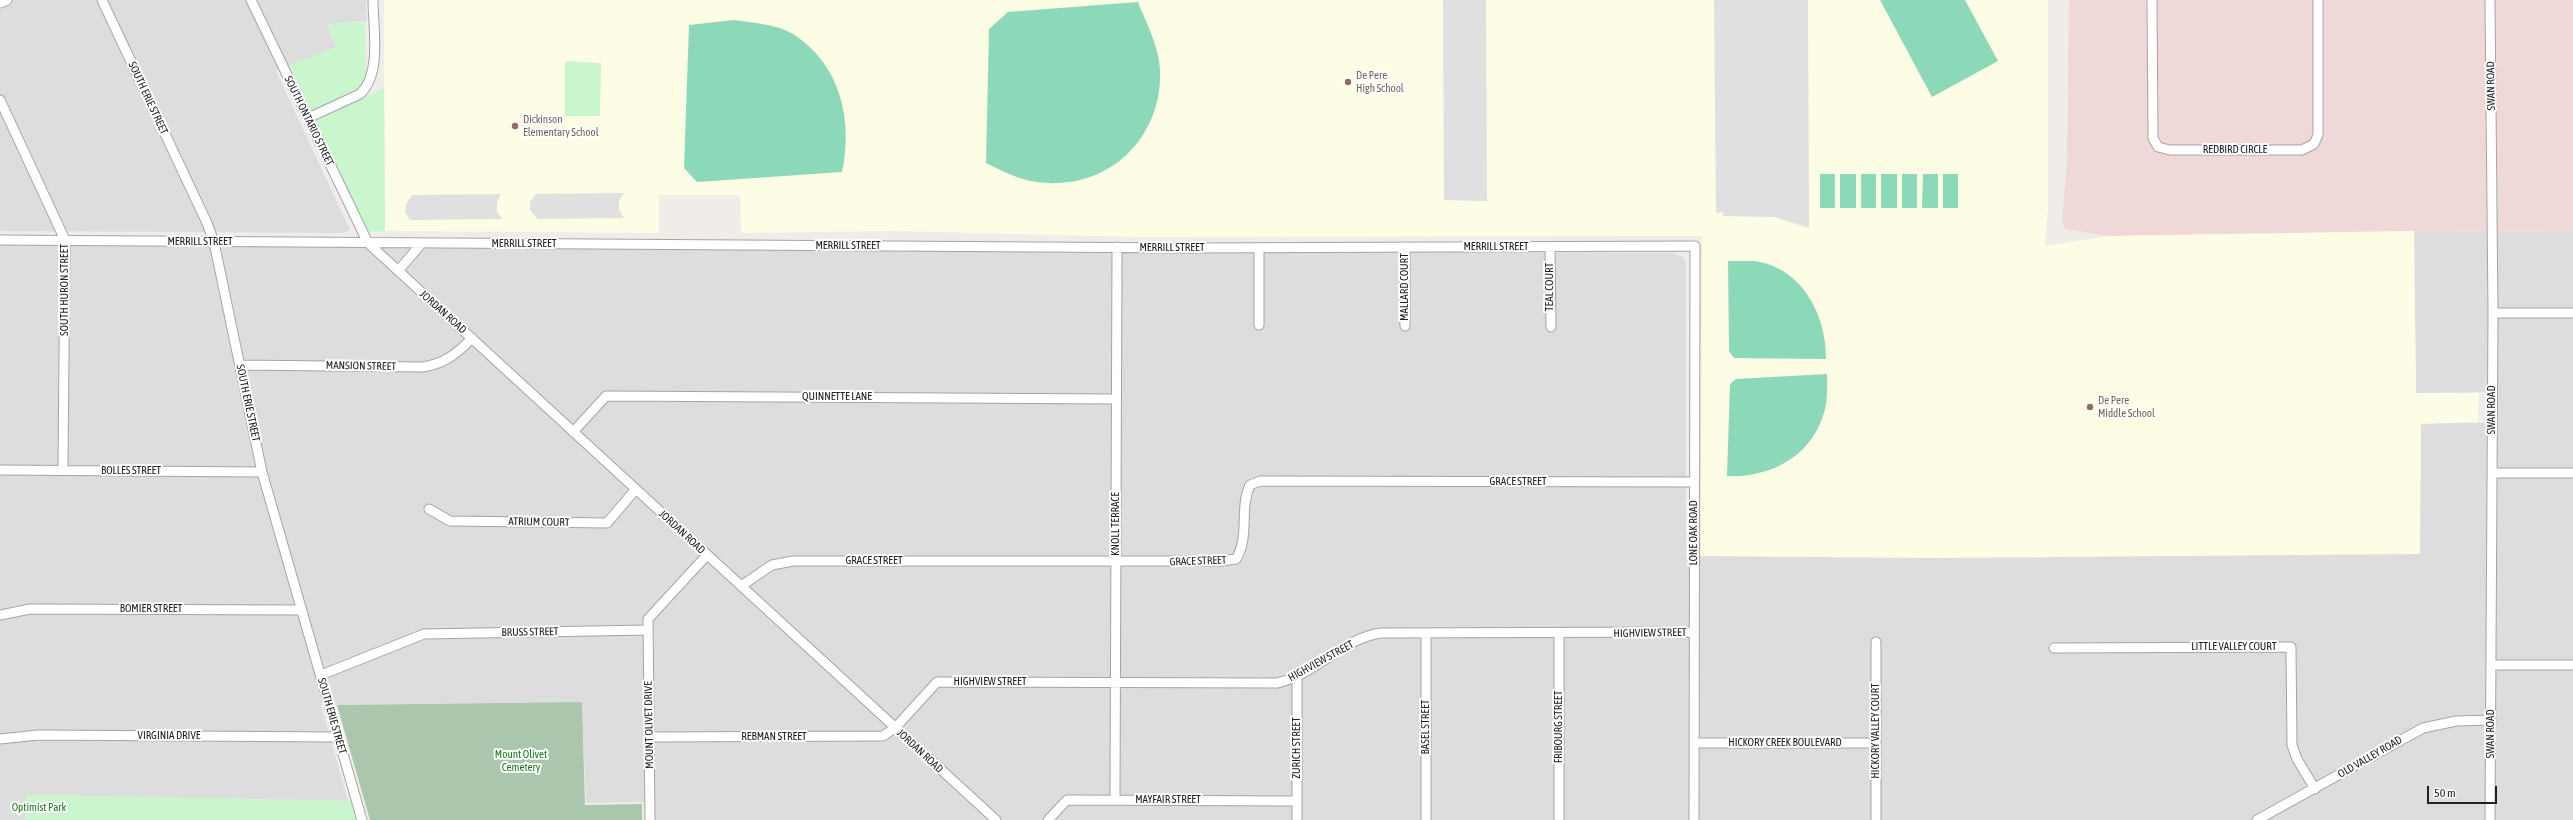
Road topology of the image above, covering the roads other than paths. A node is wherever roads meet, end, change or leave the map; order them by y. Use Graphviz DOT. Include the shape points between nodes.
graph roads {
  1 [pos="7,0"];
  2 [pos="102,0"];
  3 [pos="251,0"];
  4 [pos="373,0"];
  5 [pos="2152,0"];
  6 [pos="2318,0"];
  7 [pos="2490,0"];
  8 [pos="0,3"];
  9 [pos="0,100"];
  10 [pos="308,118"];
  11 [pos="0,240"];
  12 [pos="65,240"];
  13 [pos="214,242"];
  14 [pos="368,243"];
  15 [pos="422,243"];
  16 [pos="1695,246"];
  17 [pos="1117,247"];
  18 [pos="1405,247"];
  19 [pos="1550,247"];
  20 [pos="1259,248"];
  21 [pos="398,271"];
  22 [pos="2493,313"];
  23 [pos="2573,313"];
  24 [pos="1259,325"];
  25 [pos="1405,326"];
  26 [pos="1551,328"];
  27 [pos="472,338"];
  28 [pos="240,365"];
  29 [pos="1116,399"];
  30 [pos="573,432"];
  31 [pos="0,470"];
  32 [pos="63,470"];
  33 [pos="262,472"];
  34 [pos="2492,473"];
  35 [pos="2573,473"];
  36 [pos="1694,482"];
  37 [pos="636,489"];
  38 [pos="429,509"];
  39 [pos="707,555"];
  40 [pos="1116,562"];
  41 [pos="741,586"];
  42 [pos="302,610"];
  43 [pos="0,615"];
  44 [pos="648,630"];
  45 [pos="1694,632"];
  46 [pos="1426,633"];
  47 [pos="1559,633"];
  48 [pos="1876,642"];
  49 [pos="2054,648"];
  50 [pos="2573,664"];
  51 [pos="2491,666"];
  52 [pos="320,675"];
  53 [pos="1297,676"];
  54 [pos="1115,682"];
  55 [pos="2491,720"];
  56 [pos="895,728"];
  57 [pos="338,737"];
  58 [pos="650,737"];
  59 [pos="0,740"];
  60 [pos="1694,742"];
  61 [pos="1876,742"];
  62 [pos="2315,789"];
  63 [pos="1115,800"];
  64 [pos="1297,801"];
  65 [pos="362,820"];
  66 [pos="650,820"];
  67 [pos="996,820"];
  68 [pos="1048,820"];
  69 [pos="1297,820"];
  70 [pos="1426,820"];
  71 [pos="1559,820"];
  72 [pos="1694,820"];
  73 [pos="1876,820"];
  74 [pos="2257,820"];
  75 [pos="2490,820"];
  1 -- 8 [label="street"];
  2 -- 13 [label="street, SOUTH ERIE STREET" via="207,222"];
  3 -- 10 [label="street, SOUTH ONTARIO STREET"];
  4 -- 10 [label="street" via="374,65 369,85 360,94"];
  5 -- 6 [label="street, REDBIRD CIRCLE" via="2153,138 2158,147 2170,150 2302,150 2314,144 2318,135"];
  7 -- 22 [label="street, SWAN ROAD"];
  9 -- 12 [label="street, SOUTH HURON STREET"];
  10 -- 14 [label="street, SOUTH ONTARIO STREET"];
  11 -- 12 [label="street, MERRILL STREET"];
  12 -- 13 [label="street, MERRILL STREET"];
  12 -- 32 [label="street, SOUTH HURON STREET"];
  13 -- 14 [label="street, MERRILL STREET"];
  13 -- 28 [label="street, SOUTH ERIE STREET"];
  14 -- 15 [label="street, MERRILL STREET"];
  14 -- 21 [label="street, JORDAN ROAD"];
  15 -- 17 [label="street, MERRILL STREET"];
  15 -- 21 [label="street"];
  16 -- 19 [label="street, MERRILL STREET"];
  16 -- 36 [label="street, LONE OAK ROAD"];
  17 -- 20 [label="street, MERRILL STREET"];
  17 -- 29 [label="street, KNOLL TERRACE"];
  18 -- 19 [label="street, MERRILL STREET"];
  18 -- 20 [label="street, MERRILL STREET"];
  18 -- 25 [label="street, MALLARD COURT"];
  19 -- 26 [label="street, TEAL COURT"];
  20 -- 24 [label="street"];
  21 -- 27 [label="street, JORDAN ROAD"];
  22 -- 23 [label="street"];
  22 -- 34 [label="street, SWAN ROAD"];
  27 -- 28 [label="street, MANSION STREET" via="452,358 422,367"];
  27 -- 30 [label="street, JORDAN ROAD"];
  28 -- 33 [label="street, SOUTH ERIE STREET"];
  29 -- 30 [label="street, QUINNETTE LANE" via="606,396"];
  29 -- 40 [label="street, KNOLL TERRACE"];
  30 -- 37 [label="street, JORDAN ROAD"];
  31 -- 32 [label="street, BOLLES STREET"];
  32 -- 33 [label="street, BOLLES STREET"];
  33 -- 42 [label="street, SOUTH ERIE STREET"];
  34 -- 35 [label="street"];
  34 -- 51 [label="street, SWAN ROAD"];
  36 -- 40 [label="street, GRACE STREET" via="1260,481 1250,484 1245,494 1242,550 1236,559"];
  36 -- 45 [label="street, LONE OAK ROAD"];
  37 -- 38 [label="street, ATRIUM COURT" via="607,523 450,521"];
  37 -- 39 [label="street, JORDAN ROAD"];
  39 -- 41 [label="street, JORDAN ROAD"];
  39 -- 44 [label="street" via="648,619"];
  40 -- 41 [label="street, GRACE STREET" via="793,561 772,565"];
  40 -- 54 [label="street, KNOLL TERRACE"];
  41 -- 56 [label="street, JORDAN ROAD"];
  42 -- 43 [label="street, BOMIER STREET" via="30,609"];
  42 -- 52 [label="street, SOUTH ERIE STREET"];
  44 -- 52 [label="street, BRUSS STREET" via="424,634"];
  44 -- 58 [label="street, MOUNT OLIVET DRIVE"];
  45 -- 47 [label="street, HIGHVIEW STREET"];
  45 -- 60 [label="street, LONE OAK ROAD"];
  46 -- 47 [label="street, HIGHVIEW STREET"];
  46 -- 53 [label="street, HIGHVIEW STREET" via="1381,633 1365,637"];
  46 -- 70 [label="street, BASEL STREET"];
  47 -- 71 [label="street, FRIBOURG STREET"];
  48 -- 61 [label="street, HICKORY VALLEY COURT"];
  49 -- 62 [label="street, LITTLE VALLEY COURT" via="2291,647 2292,744 2297,759"];
  50 -- 51 [label="street"];
  51 -- 55 [label="street, SWAN ROAD"];
  52 -- 57 [label="street, SOUTH ERIE STREET"];
  53 -- 54 [label="street, HIGHVIEW STREET" via="1278,683"];
  53 -- 64 [label="street, ZURICH STREET"];
  54 -- 56 [label="street, HIGHVIEW STREET" via="937,682"];
  54 -- 63 [label="street, KNOLL TERRACE"];
  55 -- 62 [label="street, OLD VALLEY ROAD" via="2456,721 2423,728"];
  55 -- 75 [label="street, SWAN ROAD"];
  56 -- 58 [label="street, REBMAN STREET" via="883,736"];
  56 -- 67 [label="street, JORDAN ROAD"];
  57 -- 59 [label="street, VIRGINIA DRIVE" via="38,735"];
  57 -- 65 [label="street, SOUTH ERIE STREET"];
  58 -- 66 [label="street, MOUNT OLIVET DRIVE"];
  60 -- 61 [label="street, HICKORY CREEK BOULEVARD"];
  60 -- 72 [label="street, LONE OAK ROAD"];
  61 -- 73 [label="street, HICKORY VALLEY COURT"];
  62 -- 74 [label="street, OLD VALLEY ROAD"];
  63 -- 64 [label="street, MAYFAIR STREET"];
  63 -- 68 [label="street, MAYFAIR STREET" via="1067,800"];
  64 -- 69 [label="street, ZURICH STREET"];
}
